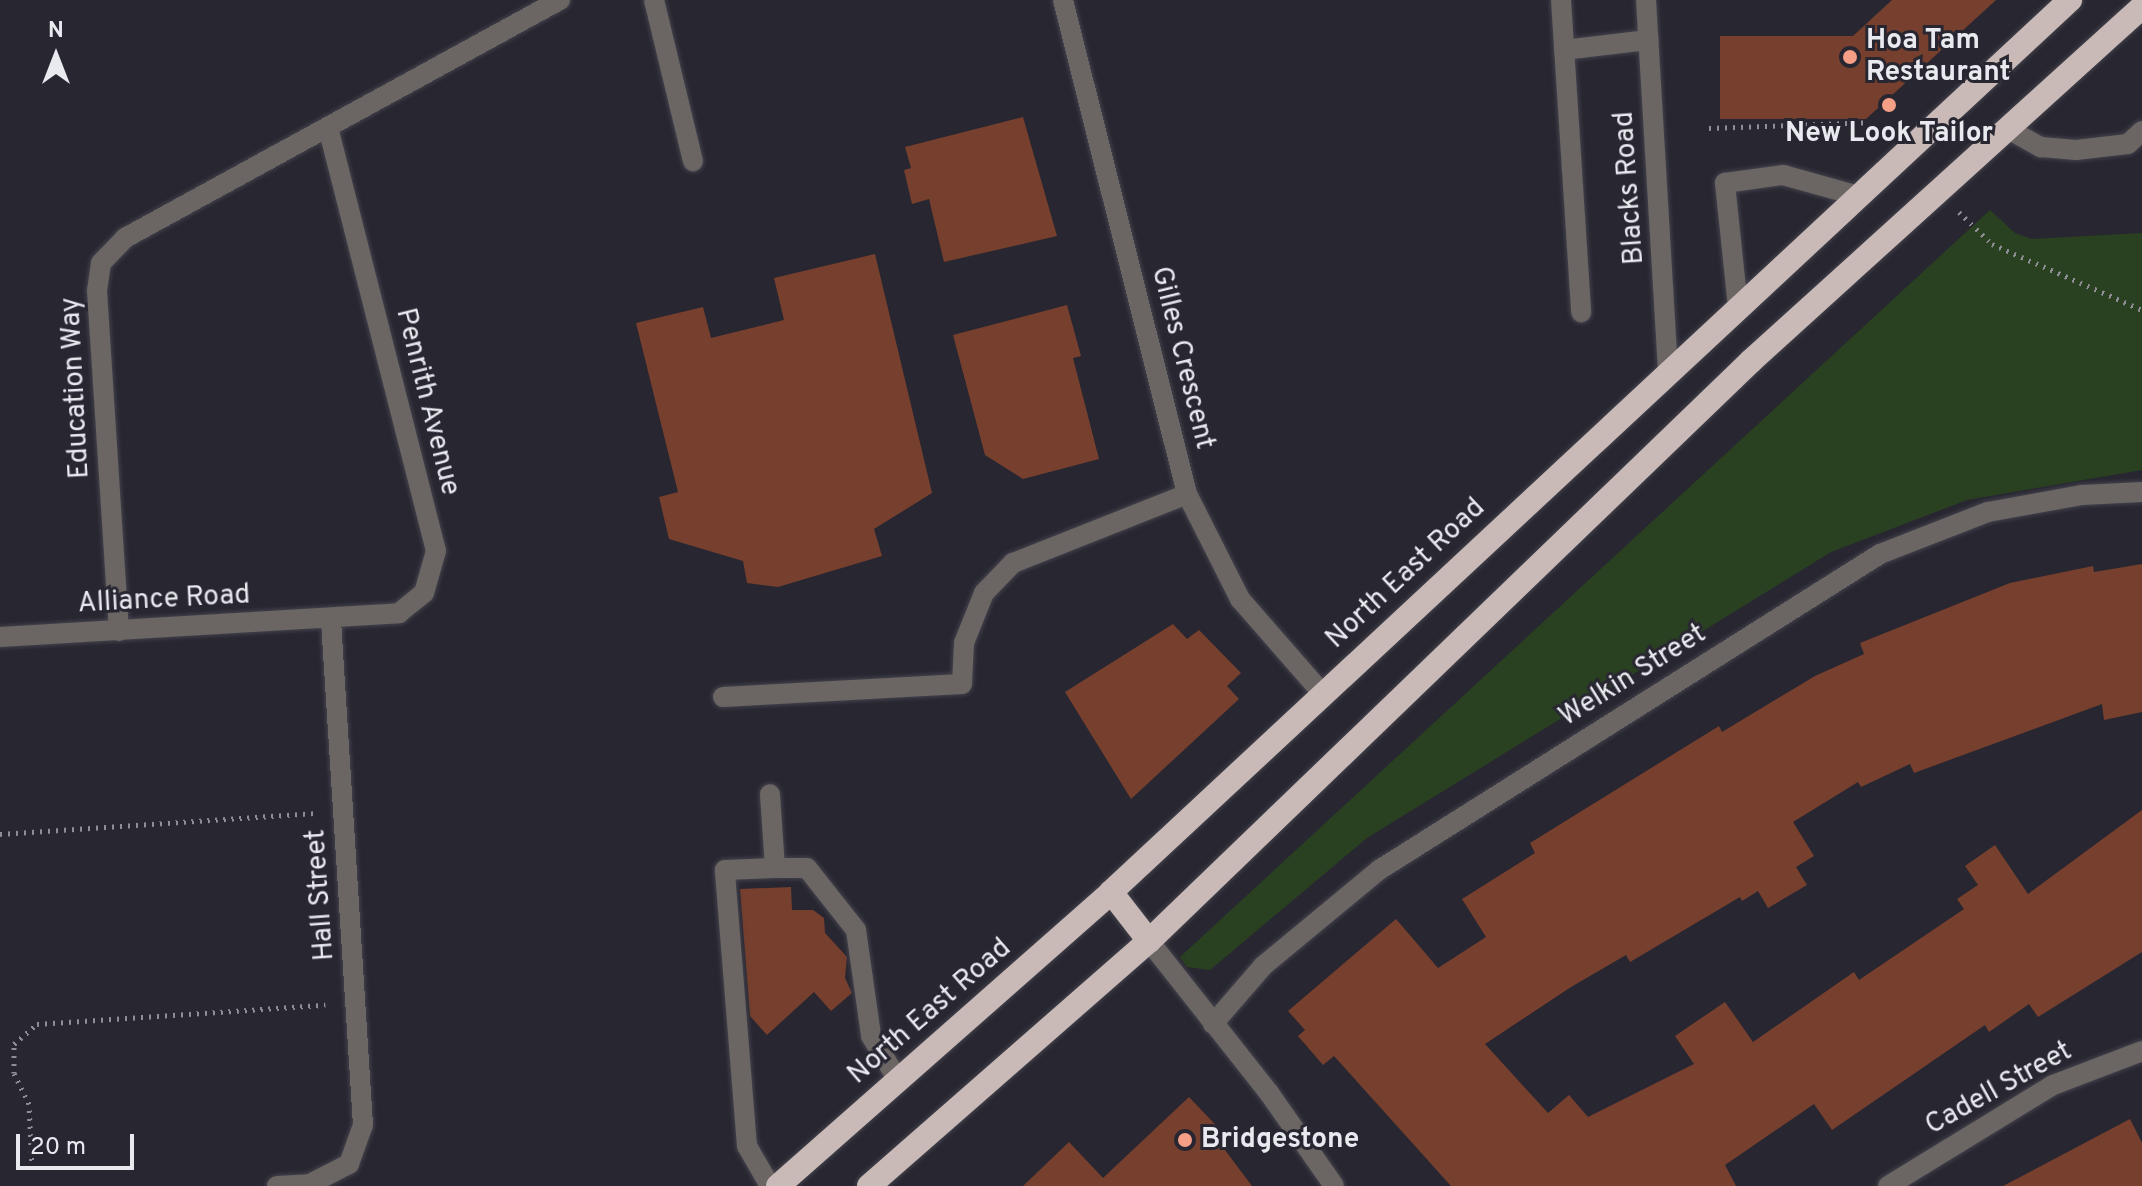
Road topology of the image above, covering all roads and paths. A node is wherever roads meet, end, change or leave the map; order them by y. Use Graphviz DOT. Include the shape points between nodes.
graph roads {
  1 [pos="560,0"];
  2 [pos="654,0"];
  3 [pos="1063,0"];
  4 [pos="1561,0"];
  5 [pos="1646,0"];
  6 [pos="2070,0"];
  7 [pos="2142,7"];
  8 [pos="1648,40"];
  9 [pos="1564,50"];
  10 [pos="1869,122"];
  11 [pos="328,127"];
  12 [pos="1709,128"];
  13 [pos="2008,129"];
  14 [pos="2142,131"];
  15 [pos="693,161"];
  16 [pos="1939,191"];
  17 [pos="1858,196"];
  18 [pos="1738,307"];
  19 [pos="2142,310"];
  20 [pos="1581,312"];
  21 [pos="1668,372"];
  22 [pos="2142,492"];
  23 [pos="1187,494"];
  24 [pos="331,620"];
  25 [pos="119,631"];
  26 [pos="0,637"];
  27 [pos="1322,693"];
  28 [pos="723,697"];
  29 [pos="770,794"];
  30 [pos="343,812"];
  31 [pos="0,834"];
  32 [pos="775,868"];
  33 [pos="1111,892"];
  34 [pos="1149,941"];
  35 [pos="356,1003"];
  36 [pos="1213,1024"];
  37 [pos="2142,1051"];
  38 [pos="898,1080"];
  39 [pos="32,1168"];
  40 [pos="277,1186"];
  41 [pos="770,1186"];
  42 [pos="778,1186"];
  43 [pos="869,1186"];
  44 [pos="1334,1186"];
  45 [pos="1888,1186"];
  1 -- 11 [label="street, Education Way"];
  2 -- 15 [label="street"];
  3 -- 23 [label="street, Gilles Crescent"];
  4 -- 9 [label="street, Blacks Road"];
  5 -- 8 [label="street, Blacks Road"];
  6 -- 17 [label="highway, North East Road"];
  7 -- 13 [label="highway"];
  8 -- 9 [label="street"];
  8 -- 21 [label="street, Blacks Road"];
  9 -- 20 [label="street, Blacks Road"];
  10 -- 12 [label="path"];
  11 -- 24 [label="street, Penrith Avenue" via="436,551 424,593 399,613"];
  11 -- 25 [label="street, Education Way" via="125,238 101,263 97,291"];
  13 -- 14 [label="street" via="2041,147 2076,150 2128,144"];
  13 -- 16 [label="highway"];
  16 -- 19 [label="path" via="1992,244"];
  16 -- 34 [label="highway" via="1751,361"];
  17 -- 18 [label="highway, North East Road"];
  17 -- 18 [label="street" via="1783,175 1725,183"];
  18 -- 21 [label="highway, North East Road"];
  21 -- 27 [label="highway, North East Road"];
  22 -- 36 [label="street, Welkin Street" via="2082,495 1988,512 1880,554 1379,870 1263,966"];
  23 -- 27 [label="street, Gilles Crescent" via="1240,599"];
  23 -- 28 [label="street" via="1013,563 984,593 964,643 962,684"];
  24 -- 25 [label="street, Alliance Road"];
  24 -- 30 [label="street, Hall Street"];
  25 -- 26 [label="street, Alliance Road"];
  27 -- 33 [label="highway, North East Road"];
  29 -- 32 [label="street"];
  30 -- 31 [label="path"];
  30 -- 35 [label="street, Hall Street"];
  32 -- 38 [label="street" via="807,868 856,930 871,1036"];
  32 -- 41 [label="street" via="725,870 747,1146"];
  33 -- 34 [label="highway"];
  33 -- 38 [label="highway, North East Road"];
  34 -- 36 [label="street"];
  34 -- 43 [label="highway"];
  35 -- 39 [label="path" via="37,1024 14,1044 14,1073 29,1104"];
  35 -- 40 [label="street, Hall Street" via="363,1125 349,1164 310,1184"];
  36 -- 44 [label="street"];
  37 -- 45 [label="street, Cadell Street" via="2053,1085"];
  38 -- 42 [label="highway, North East Road"];
}
